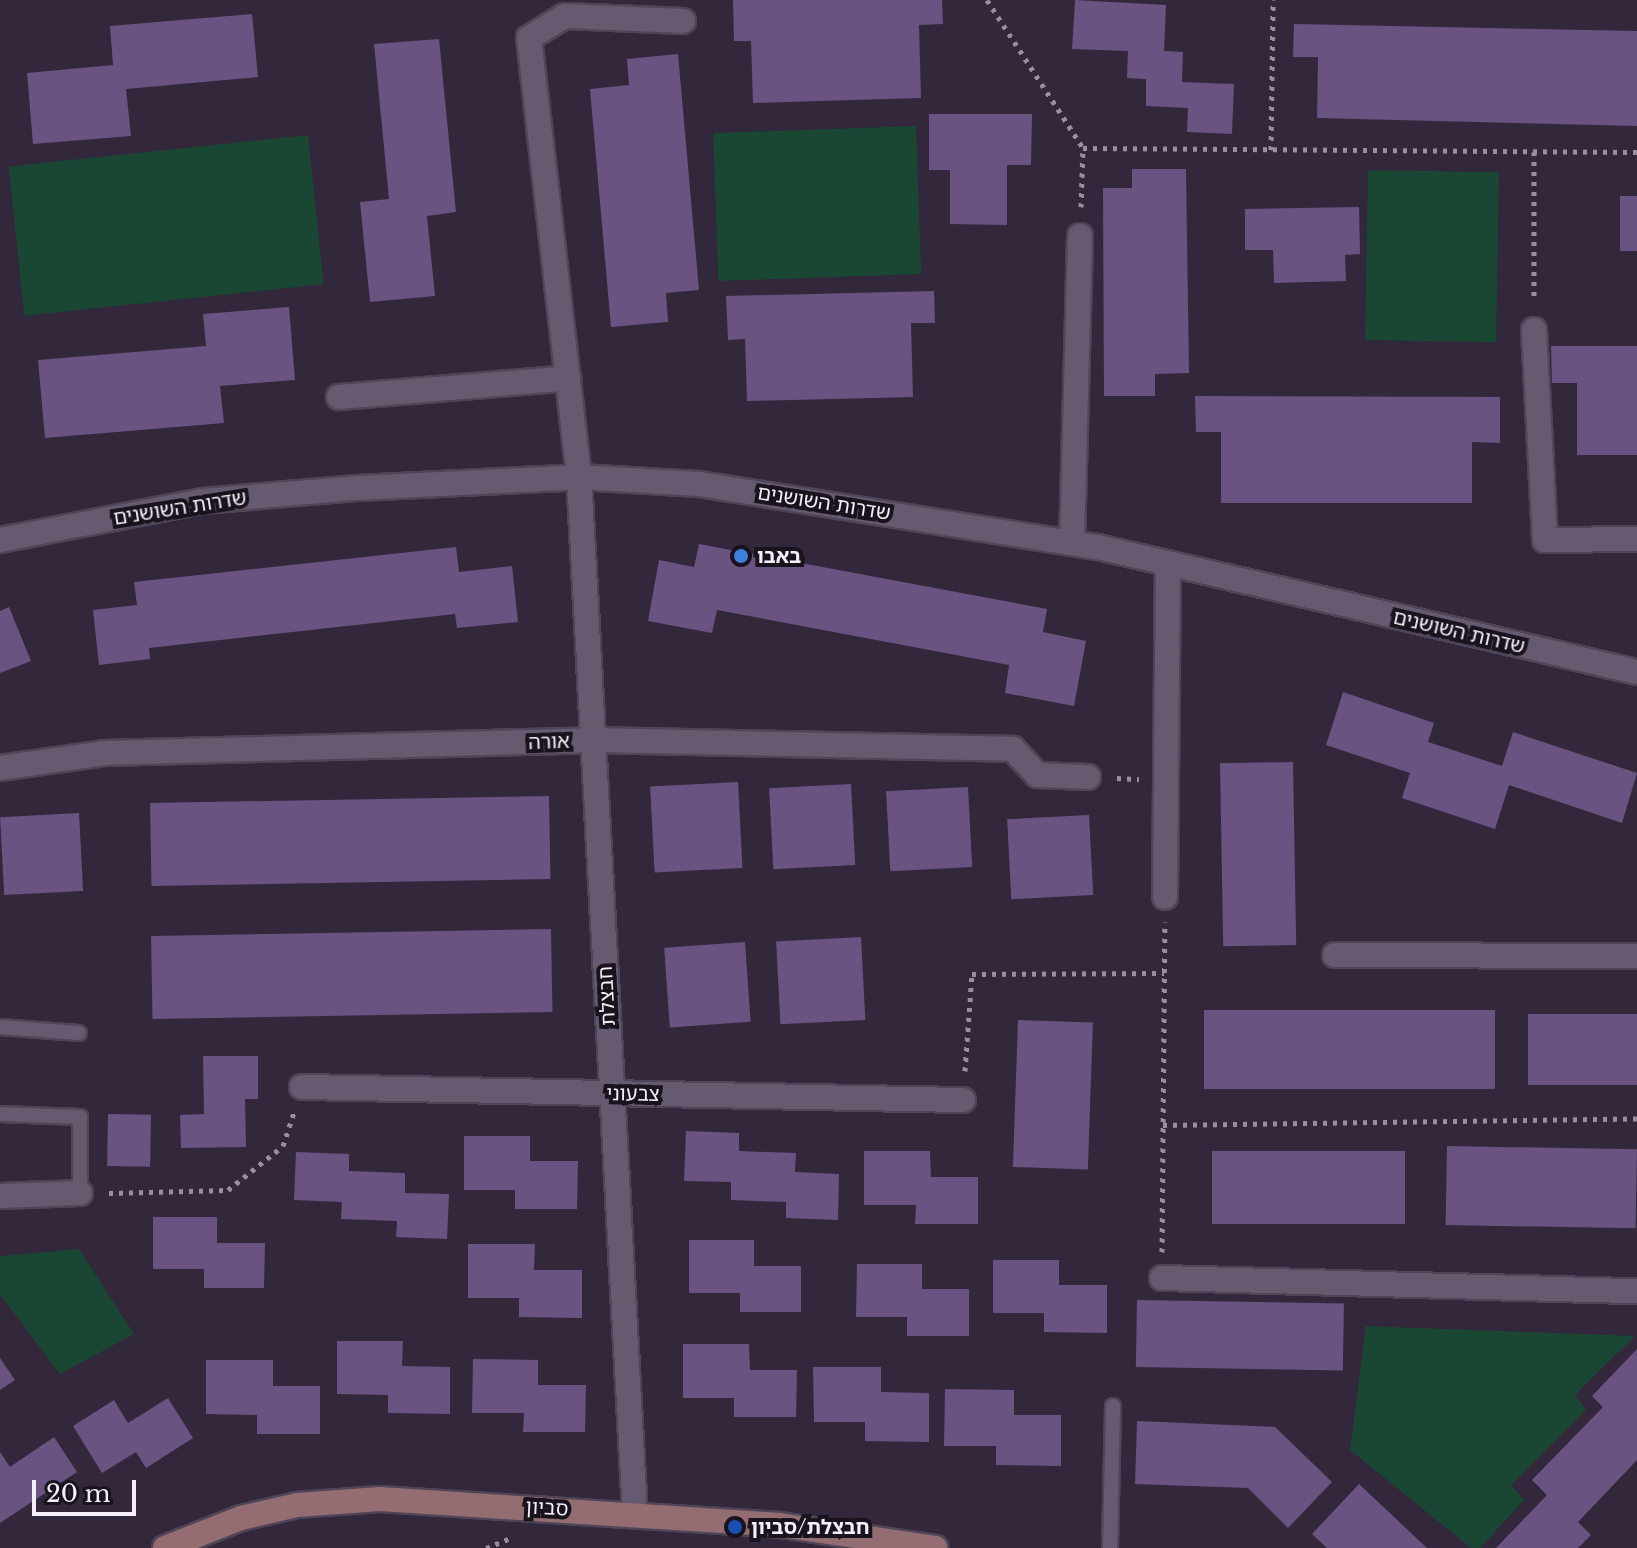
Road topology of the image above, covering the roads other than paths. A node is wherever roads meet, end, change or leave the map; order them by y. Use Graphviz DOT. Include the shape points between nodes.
graph roads {
  1 [pos="683,21"];
  2 [pos="1080,236"];
  3 [pos="1534,330"];
  4 [pos="568,378"];
  5 [pos="339,397"];
  6 [pos="579,477"];
  7 [pos="1637,539"];
  8 [pos="0,540"];
  9 [pos="1072,543"];
  10 [pos="1168,566"];
  11 [pos="1637,672"];
  12 [pos="593,740"];
  13 [pos="0,768"];
  14 [pos="1088,777"];
  15 [pos="1165,897"];
  16 [pos="1335,955"];
  17 [pos="1637,956"];
  18 [pos="0,1027"];
  19 [pos="79,1033"];
  20 [pos="302,1087"];
  21 [pos="612,1094"];
  22 [pos="963,1100"];
  23 [pos="0,1114"];
  24 [pos="80,1193"];
  25 [pos="0,1196"];
  26 [pos="1162,1278"];
  27 [pos="1637,1291"];
  28 [pos="1113,1406"];
  29 [pos="635,1514"];
  30 [pos="165,1548"];
  31 [pos="935,1548"];
  32 [pos="1110,1548"];
  1 -- 4 [label="street, חבצלת" via="565,16 529,38"];
  2 -- 9 [label="street"];
  3 -- 7 [label="street" via="1545,540"];
  4 -- 5 [label="street"];
  4 -- 6 [label="street, חבצלת"];
  6 -- 8 [label="street, שדרות השושנים" via="202,501"];
  6 -- 9 [label="street, שדרות השושנים" via="699,484"];
  6 -- 12 [label="street, חבצלת"];
  9 -- 10 [label="street, שדרות השושנים"];
  10 -- 11 [label="street, שדרות השושנים"];
  10 -- 15 [label="street"];
  12 -- 13 [label="street, אורה" via="104,753"];
  12 -- 14 [label="street, אורה" via="1013,749 1037,775"];
  12 -- 21 [label="street, חבצלת"];
  16 -- 17 [label="street"];
  18 -- 19 [label="lane"];
  20 -- 21 [label="street, צבעוני"];
  21 -- 22 [label="street, צבעוני"];
  21 -- 29 [label="street, חבצלת"];
  23 -- 24 [label="lane" via="80,1117"];
  24 -- 25 [label="street"];
  26 -- 27 [label="street"];
  28 -- 32 [label="lane"];
  29 -- 30 [label="street, סביון" via="380,1499 311,1504 241,1518"];
  29 -- 31 [label="street, סביון" via="780,1525"];
}
